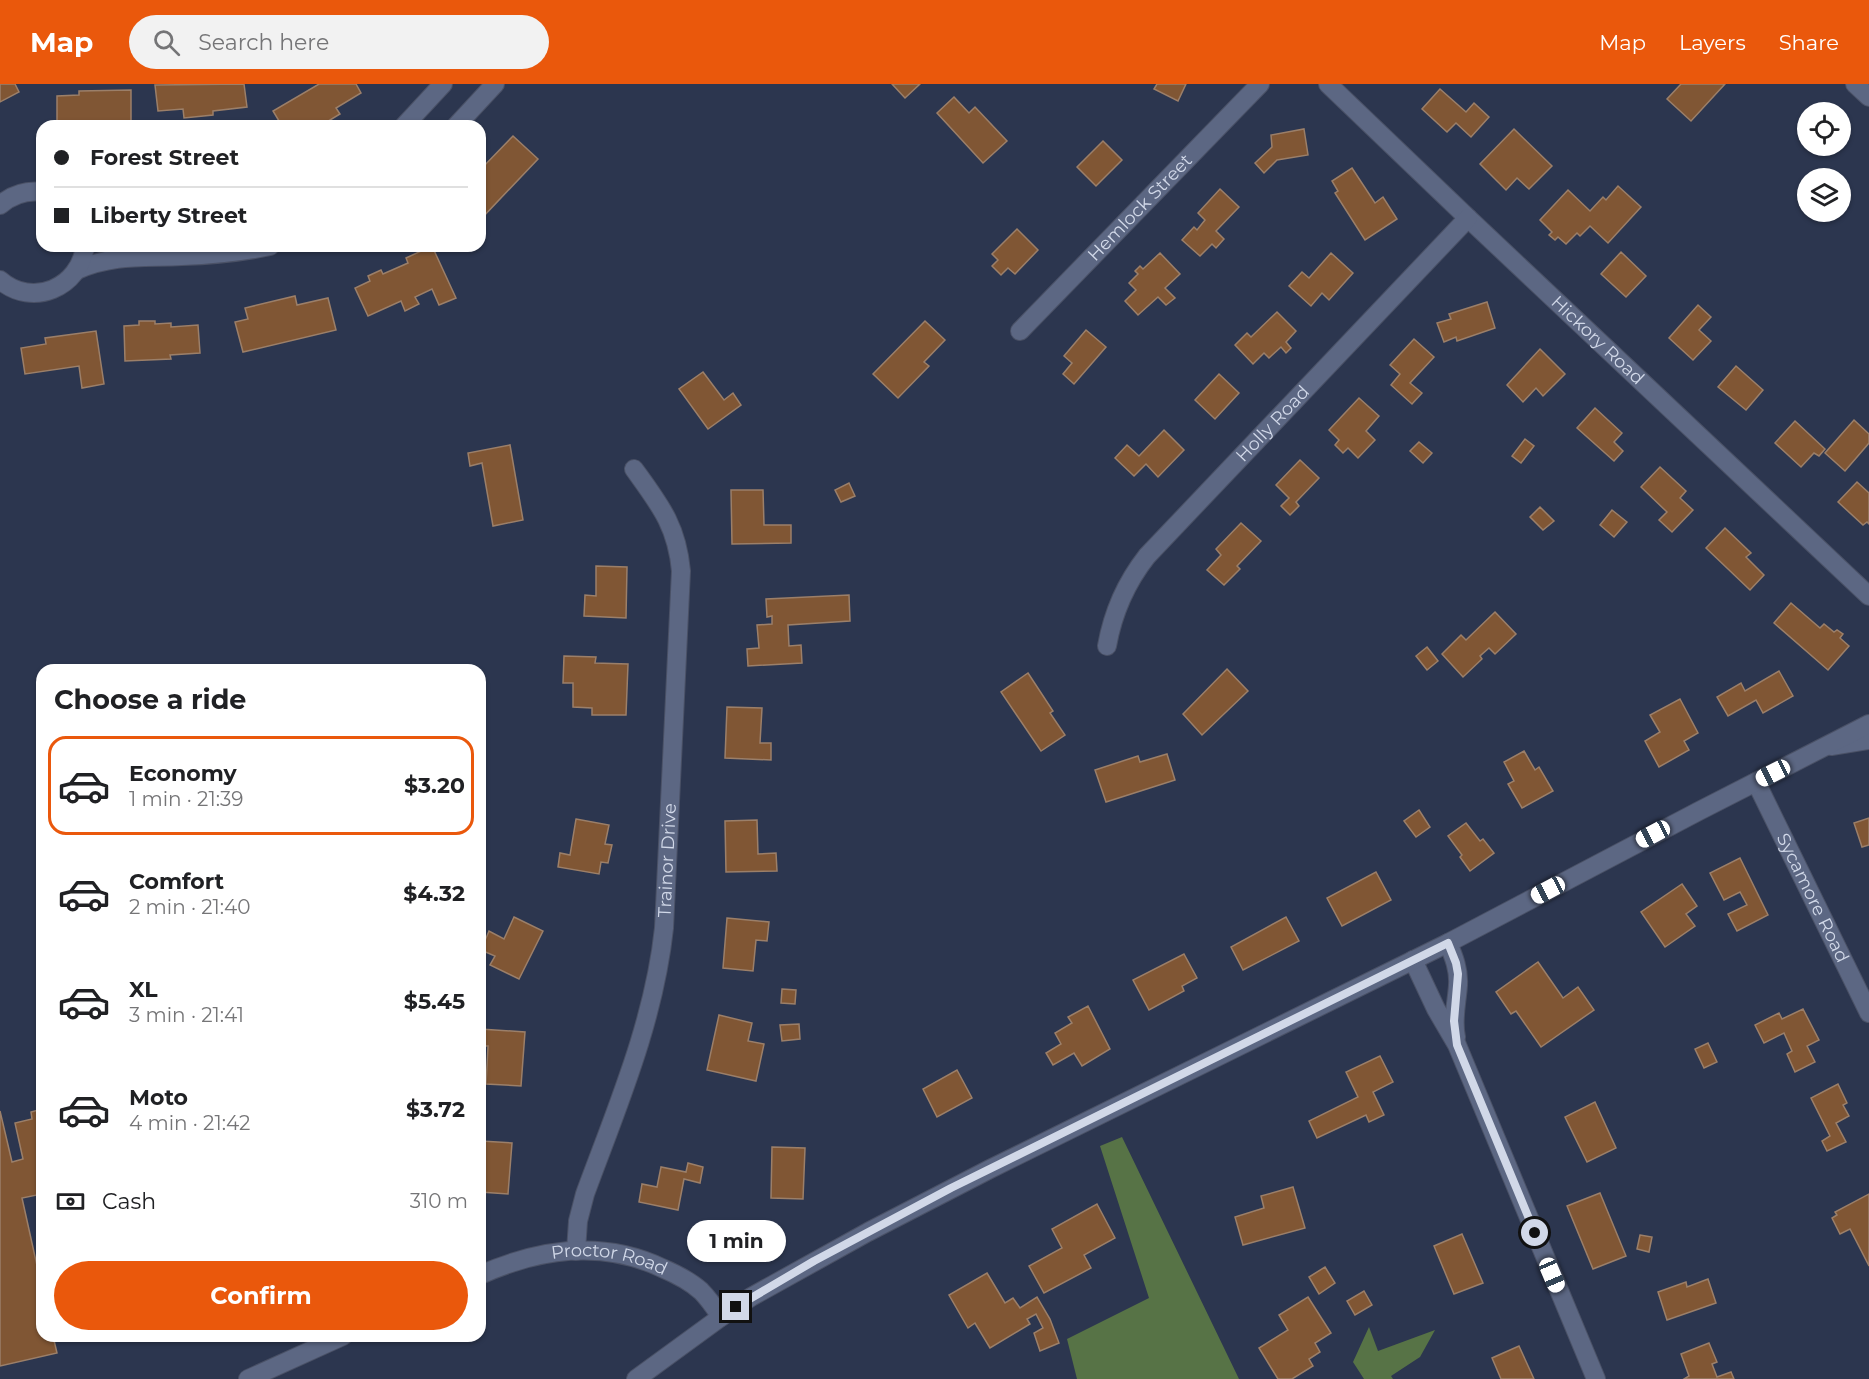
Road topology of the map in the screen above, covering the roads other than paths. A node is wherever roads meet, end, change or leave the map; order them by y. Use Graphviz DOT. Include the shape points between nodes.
graph roads {
  1 [pos="443,84"];
  2 [pos="495,84"];
  3 [pos="1260,84"];
  4 [pos="1328,84"];
  5 [pos="1856,84"];
  6 [pos="1869,97"];
  7 [pos="410,120"];
  8 [pos="462,120"];
  9 [pos="36,192"];
  10 [pos="0,205"];
  11 [pos="1468,218"];
  12 [pos="84,252"];
  13 [pos="231,252"];
  14 [pos="77,270"];
  15 [pos="0,280"];
  16 [pos="1020,331"];
  17 [pos="634,469"];
  18 [pos="1869,596"];
  19 [pos="1107,646"];
  20 [pos="1869,724"];
  21 [pos="1869,740"];
  22 [pos="1826,746"];
  23 [pos="1756,782"];
  24 [pos="1448,943"];
  25 [pos="1413,960"];
  26 [pos="1869,1013"];
  27 [pos="1457,1045"];
  28 [pos="576,1251"];
  29 [pos="486,1273"];
  30 [pos="721,1317"];
  31 [pos="330,1342"];
  32 [pos="248,1379"];
  33 [pos="636,1379"];
  34 [pos="1596,1379"];
  1 -- 7 [label="street"];
  2 -- 8 [label="street"];
  3 -- 16 [label="street, Hemlock Street"];
  4 -- 11 [label="street, Hickory Road"];
  5 -- 6 [label="street"];
  9 -- 10 [label="street" via="18,194"];
  11 -- 18 [label="street, Hickory Road"];
  11 -- 19 [label="street, Holly Road" via="1147,556 1122,596"];
  12 -- 14 [label="street"];
  13 -- 14 [label="street" via="118,258"];
  14 -- 15 [label="street" via="61,286 45,292 26,293"];
  17 -- 28 [label="street, Trainor Drive" via="663,509 680,555 664,928 645,1028 585,1194"];
  20 -- 22 [label="street"];
  21 -- 22 [label="street"];
  22 -- 23 [label="street"];
  23 -- 24 [label="street"];
  23 -- 26 [label="street, Sycamore Road"];
  24 -- 25 [label="street"];
  24 -- 27 [label="street" via="1458,974 1454,1021"];
  25 -- 27 [label="street"];
  25 -- 30 [label="street" via="951,1188 814,1261"];
  27 -- 34 [label="street"];
  28 -- 29 [label="street, Proctor Road" via="526,1257"];
  28 -- 30 [label="street, Proctor Road" via="623,1254 678,1275 700,1291"];
  30 -- 33 [label="street"];
  31 -- 32 [label="street"];
}
